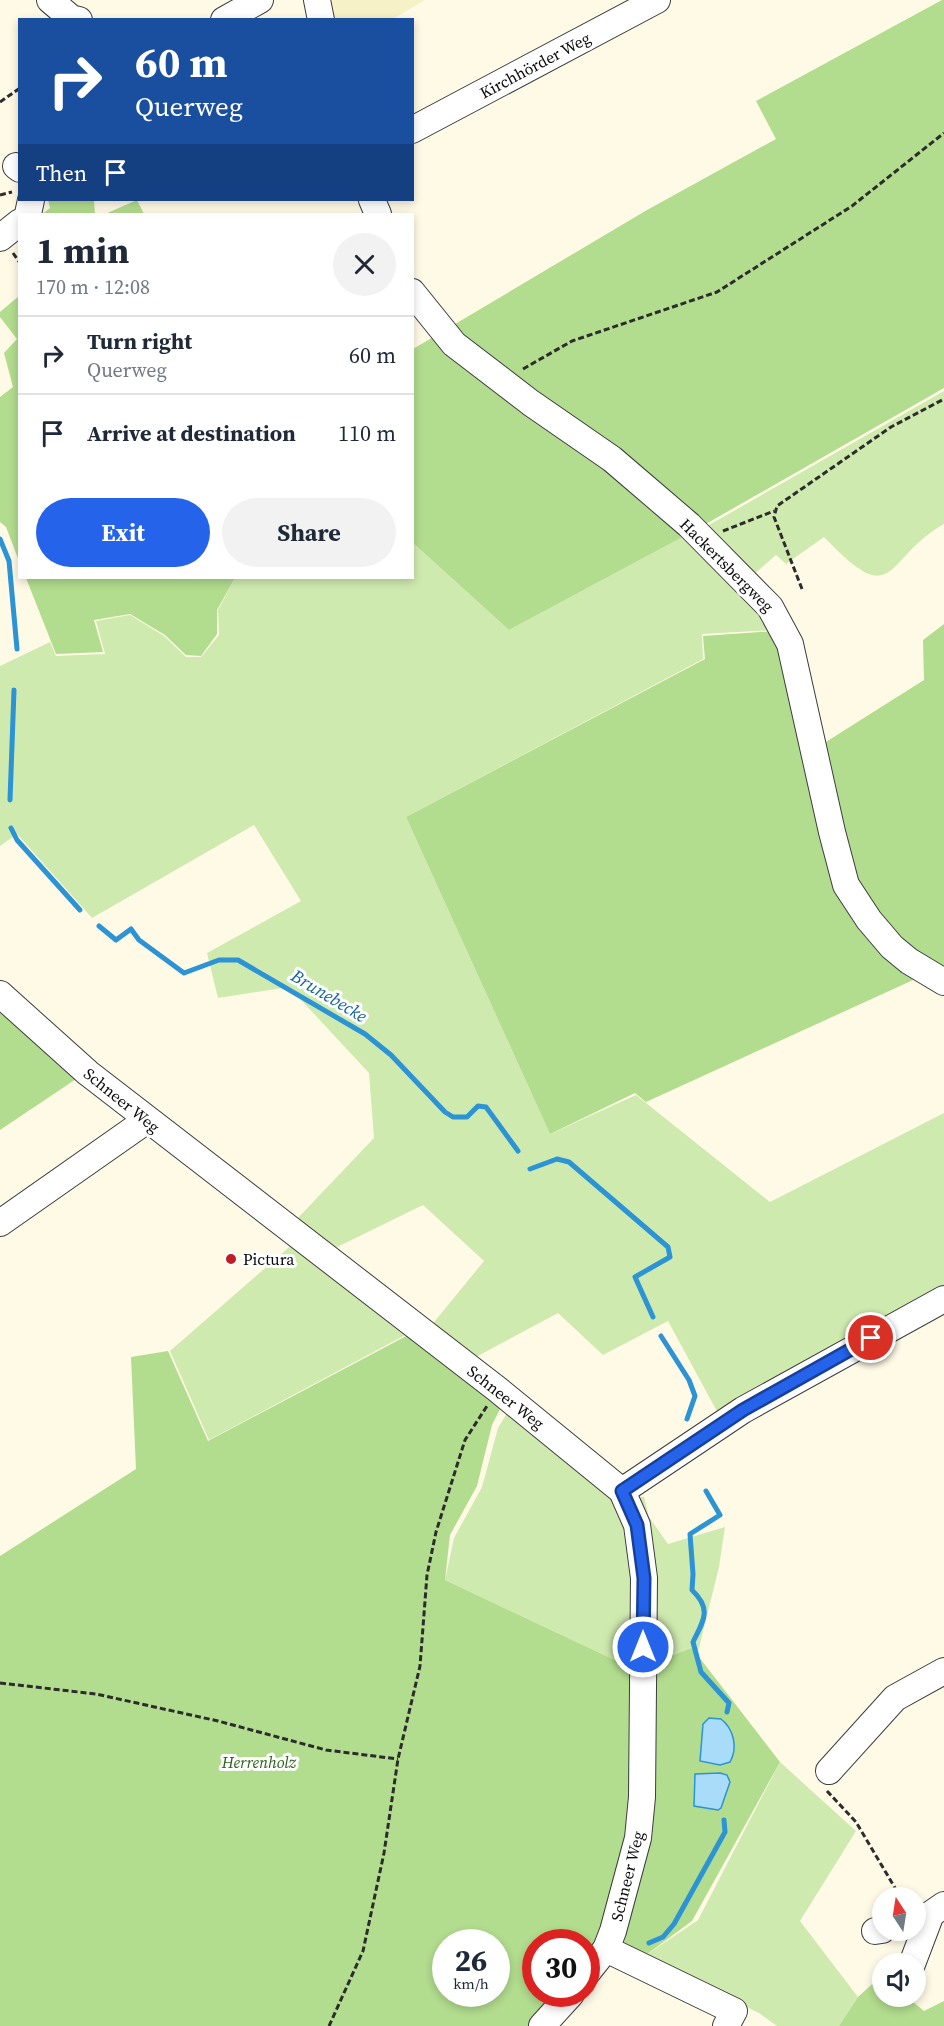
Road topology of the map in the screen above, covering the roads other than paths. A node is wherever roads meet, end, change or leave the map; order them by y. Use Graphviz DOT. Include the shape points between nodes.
graph roads {
  1 [pos="50,0"];
  2 [pos="81,0"];
  3 [pos="260,0"];
  4 [pos="317,0"];
  5 [pos="657,0"];
  6 [pos="71,18"];
  7 [pos="79,18"];
  8 [pos="228,18"];
  9 [pos="321,18"];
  10 [pos="414,129"];
  11 [pos="18,224"];
  12 [pos="0,238"];
  13 [pos="414,294"];
  14 [pos="944,955"];
  15 [pos="920,966"];
  16 [pos="944,982"];
  17 [pos="0,994"];
  18 [pos="147,1120"];
  19 [pos="0,1222"];
  20 [pos="944,1299"];
  21 [pos="622,1491"];
  22 [pos="944,1671"];
  23 [pos="829,1771"];
  24 [pos="930,1914"];
  25 [pos="606,1949"];
  26 [pos="916,1953"];
  27 [pos="600,1956"];
  28 [pos="560,2007"];
  29 [pos="543,2026"];
  30 [pos="726,2026"];
  1 -- 6 [label="street"];
  2 -- 7 [label="street"];
  3 -- 8 [label="street"];
  4 -- 9 [label="street"];
  5 -- 10 [label="street, Kirchhörder Weg"];
  11 -- 12 [label="street"];
  13 -- 15 [label="street, Hackertsbergweg" via="454,344 612,459 704,539 778,618 790,644 846,885 892,947"];
  14 -- 15 [label="street"];
  15 -- 16 [label="street, Hackertsbergweg"];
  17 -- 18 [label="street, Schneer Weg"];
  18 -- 19 [label="street"];
  18 -- 21 [label="street, Schneer Weg" via="497,1389"];
  20 -- 21 [label="street" via="743,1410"];
  21 -- 25 [label="street, Schneer Weg" via="637,1525 644,1578 642,1797 638,1838"];
  22 -- 23 [label="street" via="895,1698"];
  24 -- 26 [label="street"];
  25 -- 27 [label="street, Schneer Weg"];
  25 -- 30 [label="street" via="734,2011"];
  28 -- 29 [label="street"];
}
